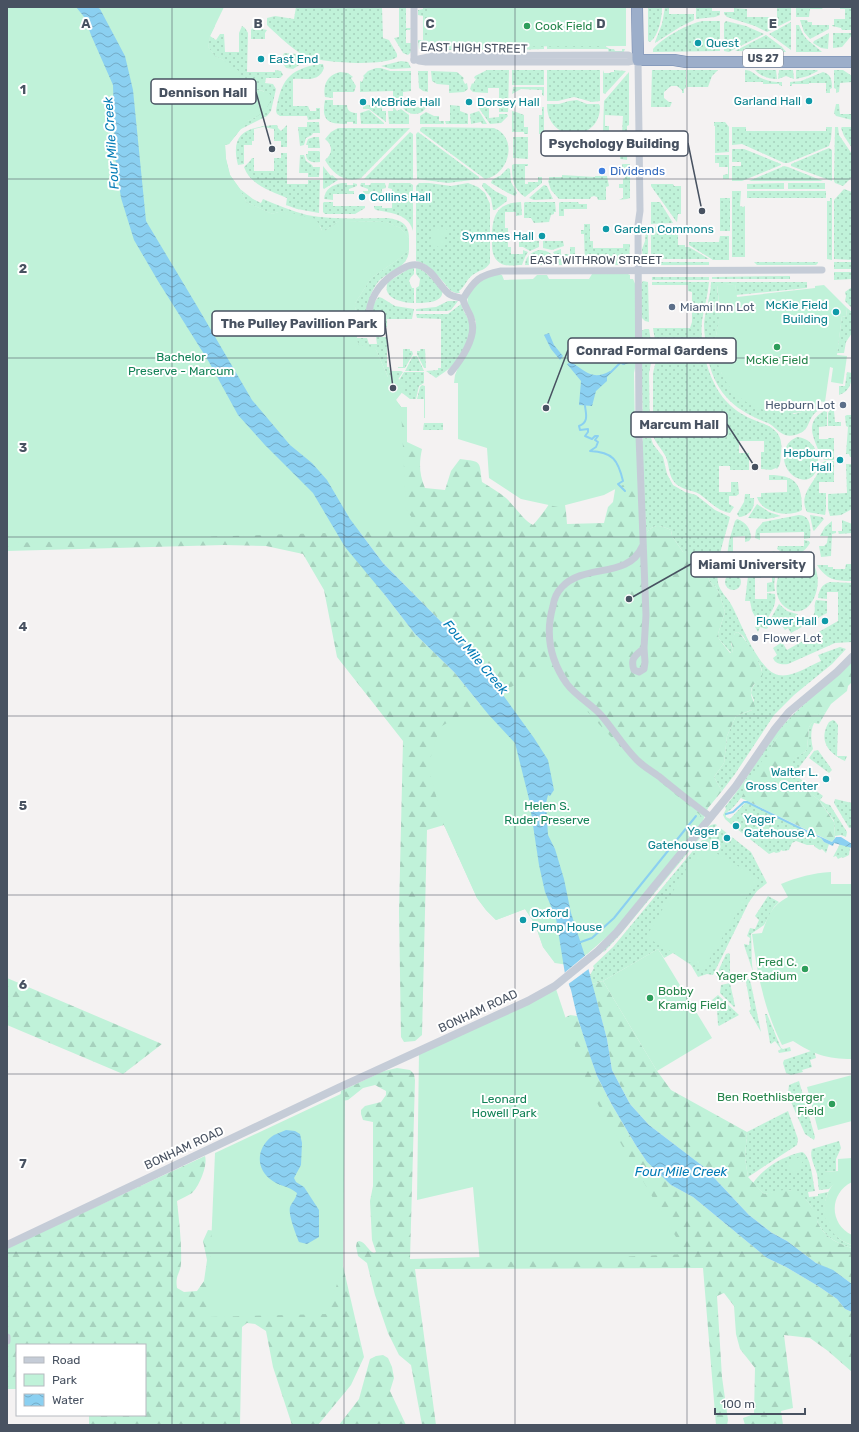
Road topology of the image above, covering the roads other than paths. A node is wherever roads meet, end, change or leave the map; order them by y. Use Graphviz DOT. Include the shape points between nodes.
graph roads {
  1 [pos="414,7"];
  2 [pos="637,7"];
  3 [pos="852,58"];
  4 [pos="638,60"];
  5 [pos="674,60"];
  6 [pos="852,62"];
  7 [pos="822,270"];
  8 [pos="639,271"];
  9 [pos="464,299"];
  10 [pos="369,312"];
  11 [pos="451,372"];
  12 [pos="643,545"];
  13 [pos="644,648"];
  14 [pos="852,657"];
  15 [pos="712,817"];
  16 [pos="7,1245"];
  17 [pos="7,1337"];
  18 [pos="7,1341"];
  1 -- 4 [label="street, EAST HIGH STREET" via="414,60"];
  2 -- 4 [label="highway"];
  3 -- 5 [label="highway, EAST HIGH STREET / US 27"];
  4 -- 5 [label="highway, EAST HIGH STREET / US 27"];
  4 -- 8 [label="street"];
  5 -- 6 [label="highway, EAST HIGH STREET / US 27"];
  7 -- 8 [label="street, EAST WITHROW STREET"];
  8 -- 9 [label="street, EAST WITHROW STREET" via="501,271 476,280"];
  8 -- 12 [label="street" via="639,436"];
  9 -- 10 [label="street" via="450,295 426,269 415,265 407,266 389,276 377,290"];
  9 -- 11 [label="street" via="466,310 472,318 473,328 465,353"];
  12 -- 13 [label="street" via="646,614"];
  12 -- 15 [label="street" via="632,560 620,566 577,576 560,589 554,599 550,616 550,648 567,684 595,708 637,760"];
  14 -- 15 [label="street, BONHAM ROAD" via="789,712"];
  15 -- 16 [label="street, BONHAM ROAD" via="617,932 555,986"];
  17 -- 18 [label="street"];
}
